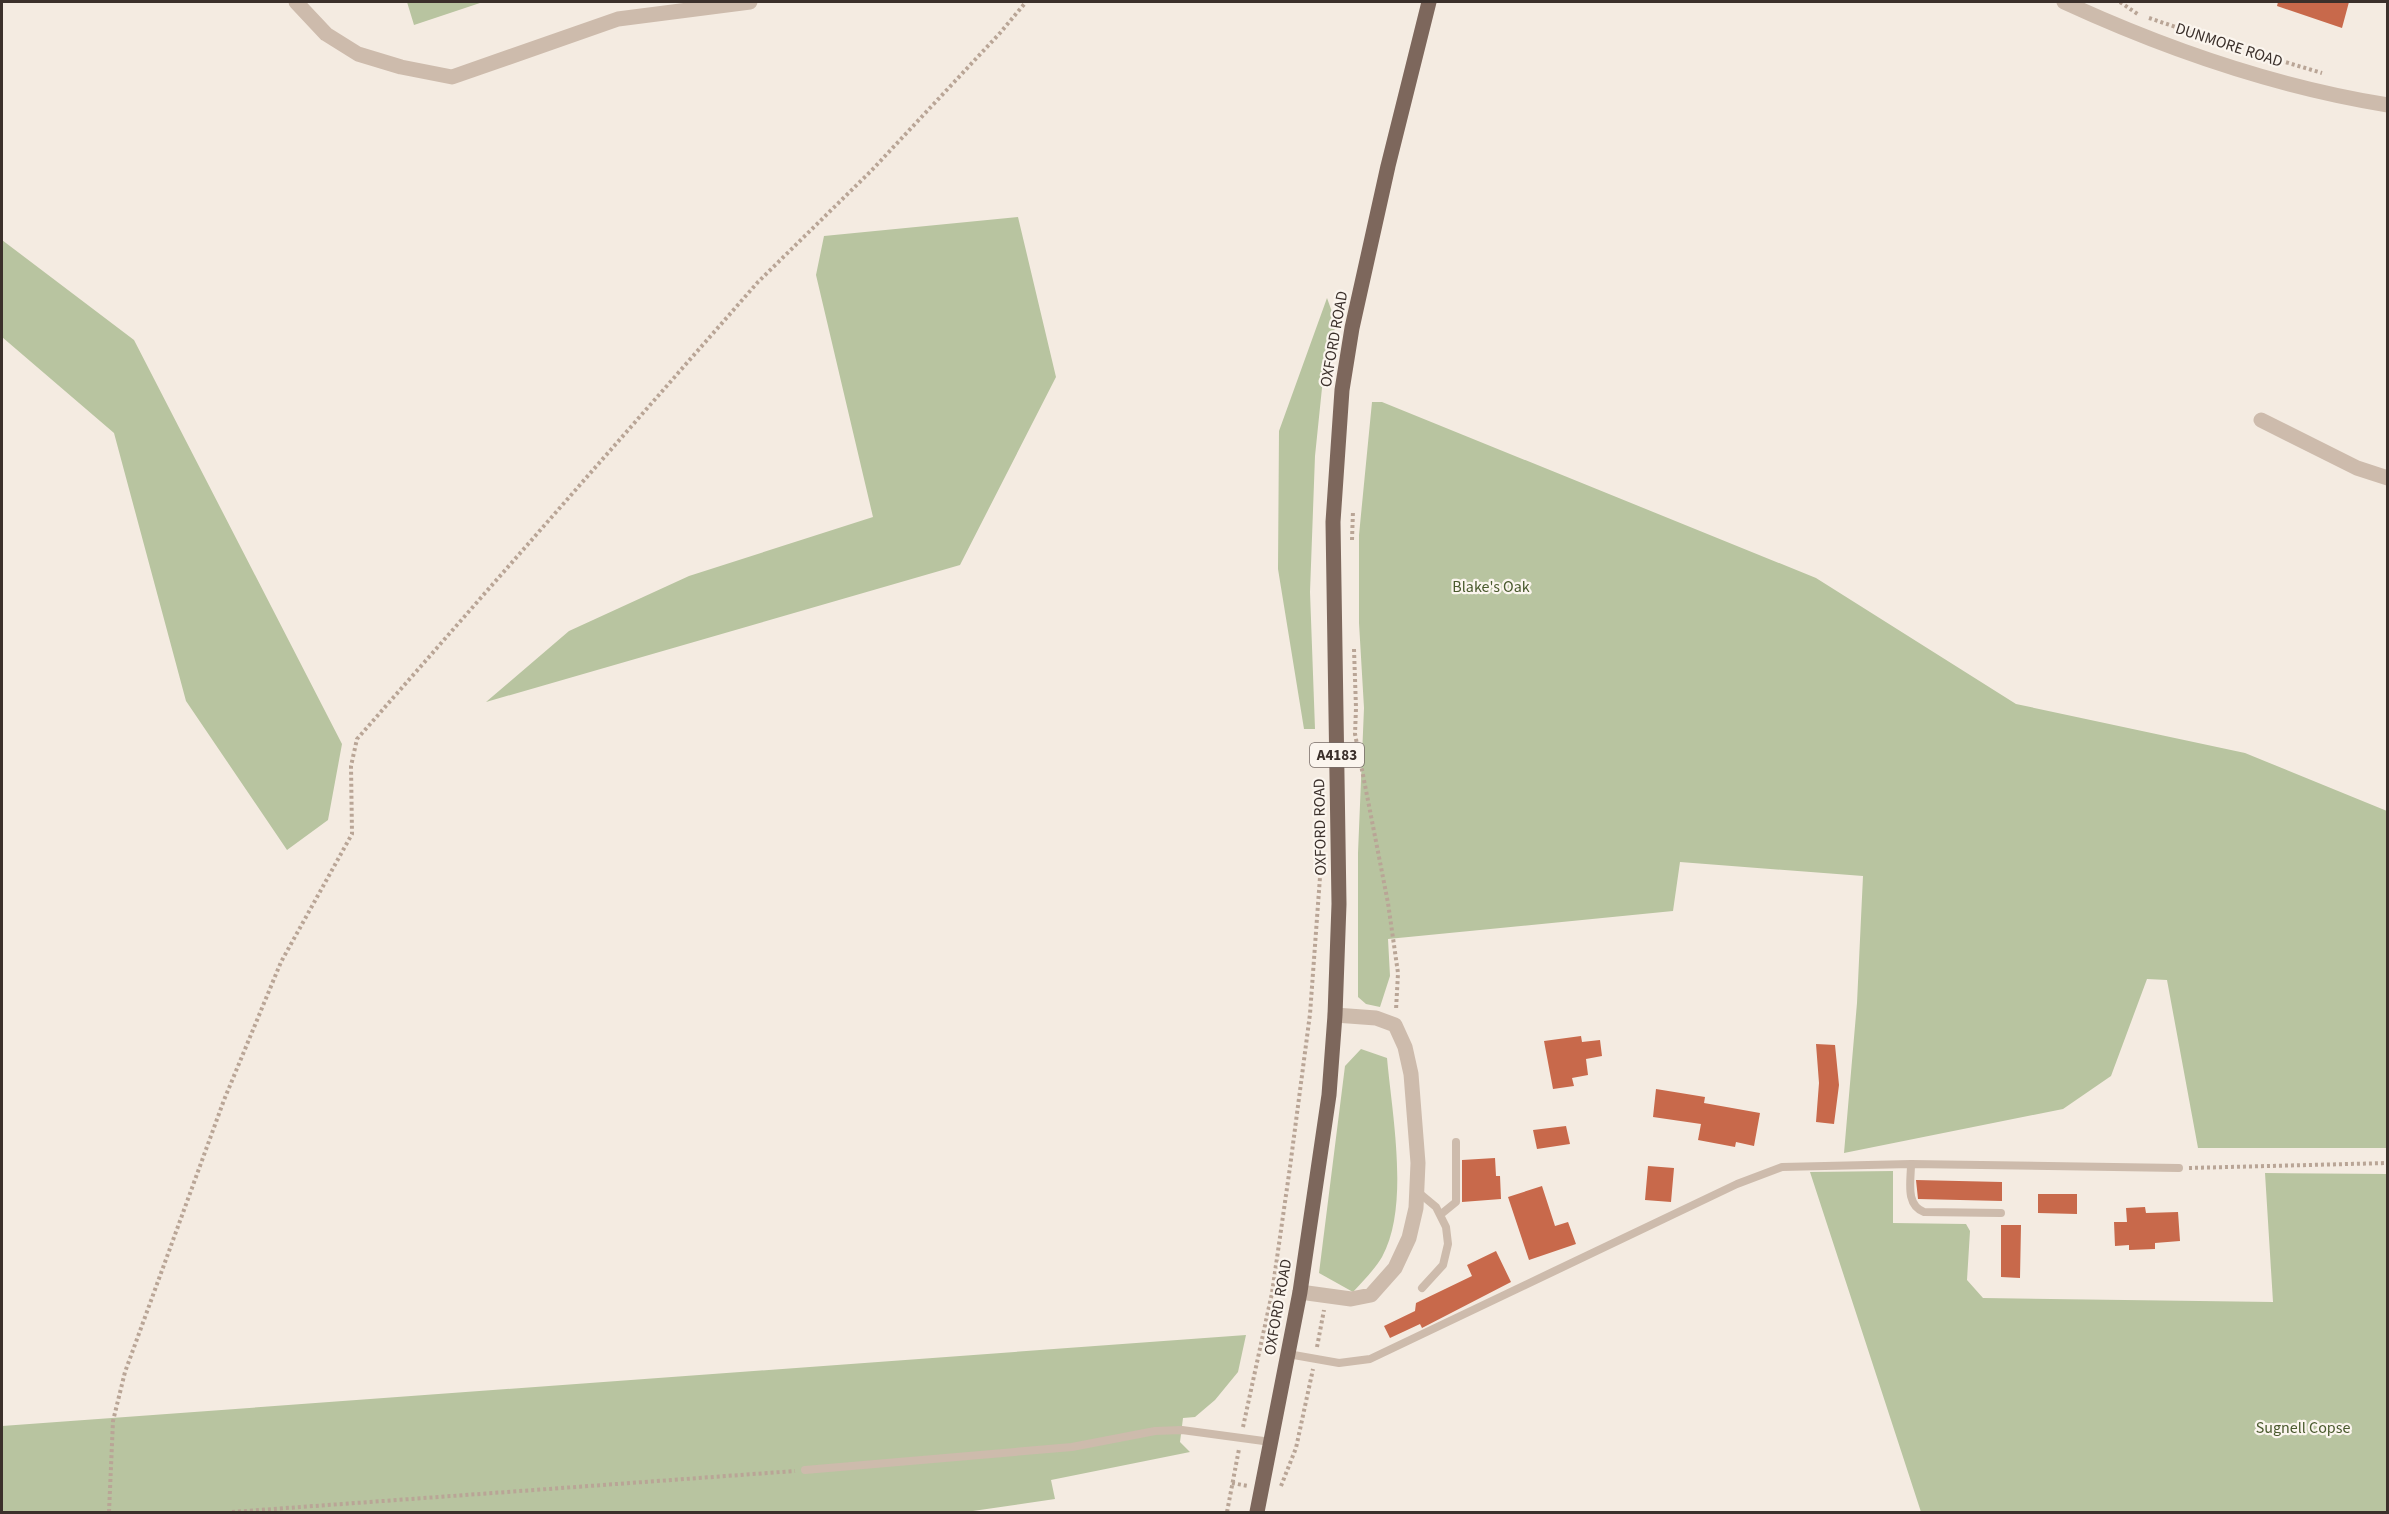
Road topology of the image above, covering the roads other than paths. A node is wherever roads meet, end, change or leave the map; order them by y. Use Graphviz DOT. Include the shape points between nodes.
graph roads {
  1 [pos="296,2"];
  2 [pos="750,2"];
  3 [pos="1429,2"];
  4 [pos="2064,2"];
  5 [pos="2388,105"];
  6 [pos="2261,420"];
  7 [pos="2388,478"];
  8 [pos="1335,1015"];
  9 [pos="1456,1142"];
  10 [pos="1911,1164"];
  11 [pos="2179,1168"];
  12 [pos="1417,1191"];
  13 [pos="2001,1213"];
  14 [pos="1440,1215"];
  15 [pos="1422,1287"];
  16 [pos="1300,1292"];
  17 [pos="1288,1354"];
  18 [pos="1272,1442"];
  19 [pos="804,1470"];
  20 [pos="1257,1512"];
  1 -- 2 [label="street" via="326,34 357,54 401,68 452,77 618,20"];
  3 -- 8 [label="main road, OXFORD ROAD / A4183" via="1352,328 1340,412 1333,545 1339,904"];
  4 -- 5 [label="street, DUNMORE ROAD" via="2190,52 2323,93"];
  6 -- 7 [label="street" via="2357,468"];
  8 -- 12 [label="street" via="1376,1018 1395,1025 1412,1074"];
  8 -- 16 [label="main road, OXFORD ROAD / A4183" via="1329,1095"];
  9 -- 14 [label="lane" via="1456,1202"];
  10 -- 11 [label="lane"];
  10 -- 13 [label="lane" via="1912,1205 1917,1209"];
  10 -- 17 [label="lane" via="1782,1167 1370,1359 1339,1363"];
  12 -- 14 [label="lane"];
  12 -- 16 [label="street" via="1409,1238 1395,1268 1371,1295 1351,1299"];
  14 -- 15 [label="lane" via="1446,1227 1447,1252 1443,1265"];
  16 -- 17 [label="main road, OXFORD ROAD / A4183"];
  17 -- 18 [label="main road, OXFORD ROAD / A4183"];
  18 -- 19 [label="lane" via="1182,1430 1155,1431 1072,1447"];
  18 -- 20 [label="main road, OXFORD ROAD / A4183"];
}
